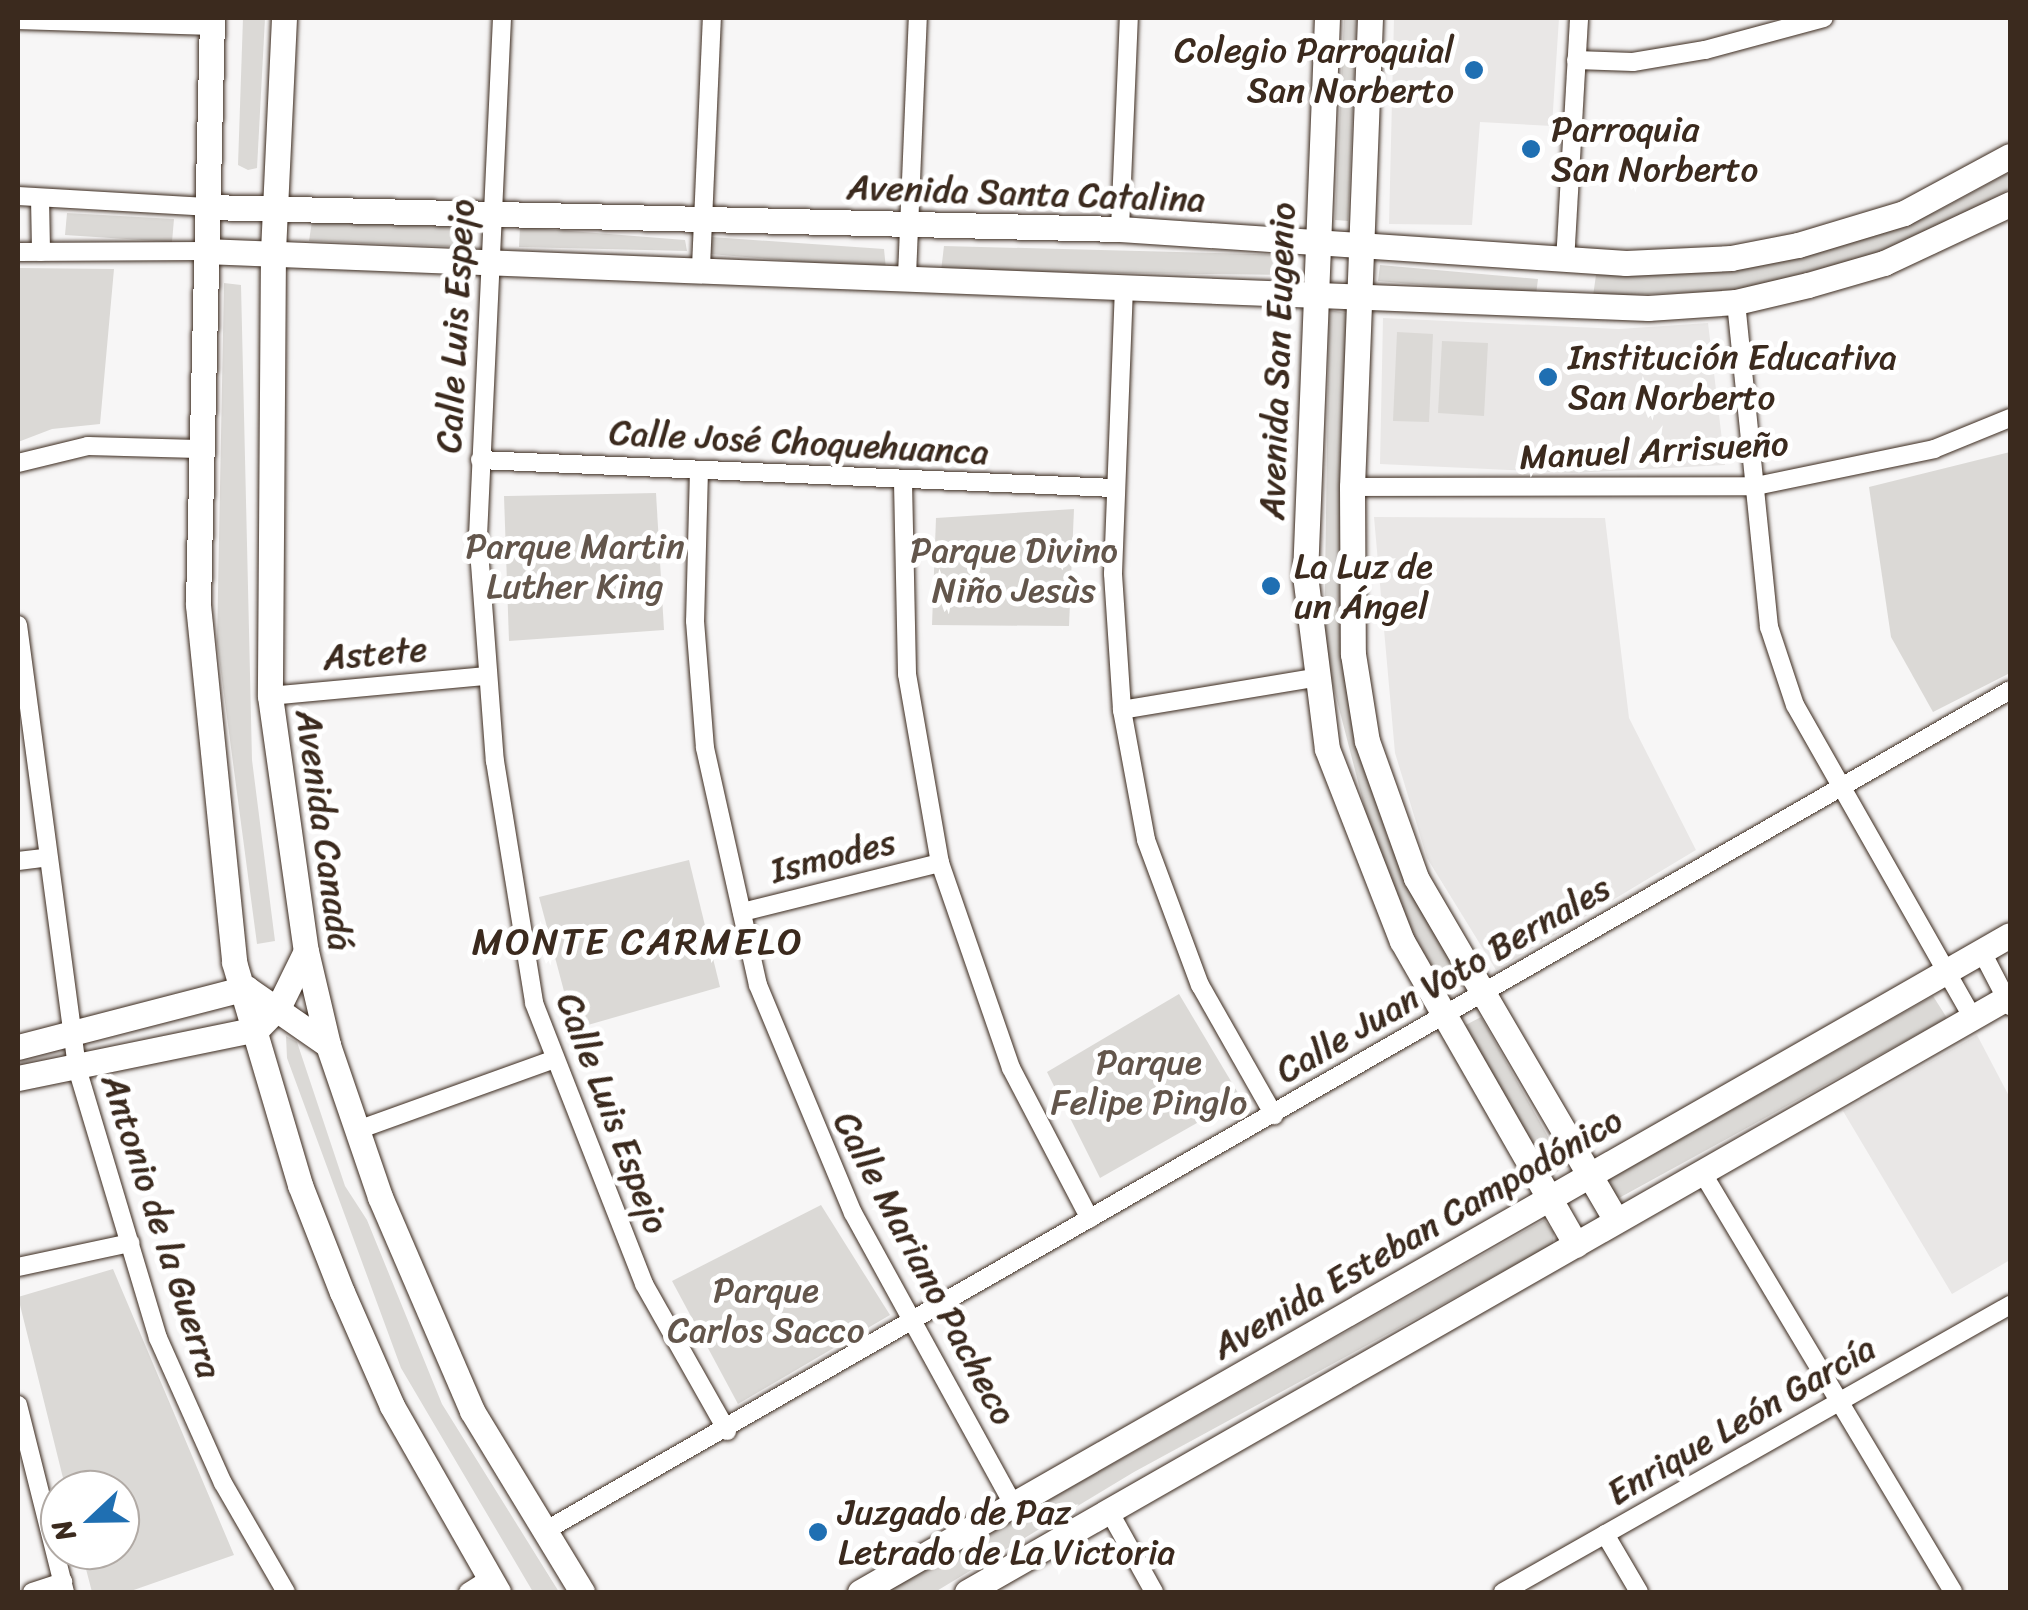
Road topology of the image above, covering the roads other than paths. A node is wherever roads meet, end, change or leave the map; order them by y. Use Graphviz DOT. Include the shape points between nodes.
graph roads {
  1 [pos="284,18"];
  2 [pos="502,18"];
  3 [pos="712,18"];
  4 [pos="918,18"];
  5 [pos="1129,18"];
  6 [pos="1328,18"];
  7 [pos="1370,18"];
  8 [pos="1579,18"];
  9 [pos="1824,18"];
  10 [pos="18,20"];
  11 [pos="212,22"];
  12 [pos="1576,60"];
  13 [pos="2010,156"];
  14 [pos="18,196"];
  15 [pos="40,198"];
  16 [pos="2010,204"];
  17 [pos="276,206"];
  18 [pos="207,207"];
  19 [pos="494,213"];
  20 [pos="704,219"];
  21 [pos="910,223"];
  22 [pos="1120,229"];
  23 [pos="1316,240"];
  24 [pos="1357,243"];
  25 [pos="273,250"];
  26 [pos="204,251"];
  27 [pos="18,252"];
  28 [pos="41,252"];
  29 [pos="492,258"];
  30 [pos="1565,262"];
  31 [pos="701,267"];
  32 [pos="908,276"];
  33 [pos="1124,287"];
  34 [pos="1313,291"];
  35 [pos="1355,292"];
  36 [pos="1736,302"];
  37 [pos="2010,418"];
  38 [pos="198,449"];
  39 [pos="480,460"];
  40 [pos="18,464"];
  41 [pos="699,470"];
  42 [pos="903,482"];
  43 [pos="1756,486"];
  44 [pos="1352,487"];
  45 [pos="1114,488"];
  46 [pos="18,626"];
  47 [pos="486,676"];
  48 [pos="1314,678"];
  49 [pos="2010,690"];
  50 [pos="270,696"];
  51 [pos="1122,710"];
  52 [pos="1840,787"];
  53 [pos="44,858"];
  54 [pos="18,862"];
  55 [pos="940,863"];
  56 [pos="742,912"];
  57 [pos="2010,935"];
  58 [pos="306,950"];
  59 [pos="1982,952"];
  60 [pos="1947,973"];
  61 [pos="240,989"];
  62 [pos="1480,996"];
  63 [pos="2009,1000"];
  64 [pos="279,1006"];
  65 [pos="1443,1016"];
  66 [pos="1972,1018"];
  67 [pos="250,1030"];
  68 [pos="69,1036"];
  69 [pos="328,1045"];
  70 [pos="18,1047"];
  71 [pos="552,1060"];
  72 [pos="77,1068"];
  73 [pos="18,1078"];
  74 [pos="1274,1115"];
  75 [pos="355,1131"];
  76 [pos="1702,1172"];
  77 [pos="1588,1174"];
  78 [pos="1548,1198"];
  79 [pos="1090,1219"];
  80 [pos="1616,1220"];
  81 [pos="130,1243"];
  82 [pos="1576,1245"];
  83 [pos="18,1267"];
  84 [pos="2010,1305"];
  85 [pos="913,1323"];
  86 [pos="1842,1399"];
  87 [pos="18,1404"];
  88 [pos="728,1430"];
  89 [pos="1013,1504"];
  90 [pos="1109,1511"];
  91 [pos="543,1532"];
  92 [pos="1606,1534"];
  93 [pos="64,1587"];
  94 [pos="485,1588"];
  95 [pos="32,1592"];
  96 [pos="286,1592"];
  97 [pos="582,1592"];
  98 [pos="860,1592"];
  99 [pos="967,1592"];
  100 [pos="1154,1592"];
  101 [pos="1503,1592"];
  102 [pos="1639,1592"];
  103 [pos="1953,1592"];
  1 -- 17 [label="street, Avenida Canadá"];
  2 -- 19 [label="street, Calle Luis Espejo"];
  3 -- 20 [label="street"];
  4 -- 21 [label="street"];
  5 -- 22 [label="street"];
  6 -- 23 [label="street, Avenida San Eugenio"];
  7 -- 24 [label="street"];
  8 -- 12 [label="street"];
  9 -- 12 [label="street" via="1705,50 1633,62"];
  10 -- 11 [label="street"];
  11 -- 18 [label="street"];
  12 -- 30 [label="street"];
  13 -- 30 [label="street, Avenida Santa Catalina" via="1904,213 1798,244 1731,258"];
  14 -- 15 [label="street, Avenida Santa Catalina"];
  15 -- 18 [label="street, Avenida Santa Catalina"];
  15 -- 28 [label="street"];
  16 -- 36 [label="street" via="1884,263"];
  17 -- 18 [label="street, Avenida Santa Catalina"];
  17 -- 19 [label="street, Avenida Santa Catalina"];
  17 -- 25 [label="street, Avenida Canadá"];
  18 -- 26 [label="street"];
  19 -- 20 [label="street, Avenida Santa Catalina"];
  19 -- 29 [label="street, Calle Luis Espejo"];
  20 -- 21 [label="street, Avenida Santa Catalina"];
  20 -- 31 [label="street"];
  21 -- 22 [label="street, Avenida Santa Catalina"];
  21 -- 32 [label="street"];
  22 -- 23 [label="street, Avenida Santa Catalina"];
  23 -- 24 [label="street, Avenida Santa Catalina"];
  23 -- 34 [label="street, Avenida San Eugenio"];
  24 -- 30 [label="street, Avenida Santa Catalina"];
  24 -- 35 [label="street"];
  25 -- 26 [label="street"];
  25 -- 29 [label="street"];
  25 -- 50 [label="street, Avenida Canadá"];
  26 -- 28 [label="street"];
  26 -- 38 [label="street"];
  27 -- 28 [label="street"];
  29 -- 31 [label="street"];
  29 -- 39 [label="street, Calle Luis Espejo"];
  31 -- 32 [label="street"];
  32 -- 33 [label="street"];
  33 -- 34 [label="street"];
  33 -- 45 [label="street"];
  34 -- 35 [label="street"];
  34 -- 48 [label="street, Avenida San Eugenio" via="1305,575"];
  35 -- 36 [label="street" via="1648,308"];
  35 -- 44 [label="street"];
  36 -- 43 [label="street"];
  37 -- 43 [label="street, Manuel Arrisueño" via="1934,449"];
  38 -- 40 [label="street" via="88,446"];
  38 -- 61 [label="street" via="202,674"];
  39 -- 41 [label="street, Calle José Choquehuanca"];
  39 -- 47 [label="street, Calle Luis Espejo"];
  41 -- 42 [label="street, Calle José Choquehuanca"];
  41 -- 56 [label="street, Calle Mariano Pacheco" via="695,622 705,748"];
  42 -- 45 [label="street, Calle José Choquehuanca"];
  42 -- 55 [label="street" via="907,674"];
  43 -- 44 [label="street, Manuel Arrisueño"];
  43 -- 52 [label="street" via="1769,627 1794,705"];
  44 -- 62 [label="street" via="1353,654 1367,741 1416,878"];
  45 -- 51 [label="street"];
  46 -- 53 [label="street, Antonio de la Guerra"];
  47 -- 50 [label="street, Astete"];
  47 -- 71 [label="street, Calle Luis Espejo" via="534,1004"];
  48 -- 51 [label="street"];
  48 -- 65 [label="street, Avenida San Eugenio" via="1326,748 1356,835"];
  49 -- 52 [label="street, Calle Juan Voto Bernales"];
  50 -- 58 [label="street, Avenida Canadá"];
  51 -- 74 [label="street" via="1146,840 1200,986"];
  52 -- 60 [label="street"];
  52 -- 62 [label="street, Calle Juan Voto Bernales"];
  53 -- 54 [label="street"];
  53 -- 68 [label="street, Antonio de la Guerra"];
  55 -- 56 [label="street, Ismodes"];
  55 -- 79 [label="street" via="1011,1068"];
  56 -- 85 [label="street, Calle Mariano Pacheco" via="758,985 809,1120"];
  57 -- 59 [label="street, Avenida Esteban Campodónico"];
  58 -- 64 [label="street"];
  58 -- 69 [label="street, Avenida Canadá"];
  59 -- 60 [label="street, Avenida Esteban Campodónico"];
  59 -- 63 [label="street"];
  60 -- 66 [label="street"];
  60 -- 77 [label="street, Avenida Esteban Campodónico"];
  61 -- 64 [label="street"];
  61 -- 67 [label="street"];
  61 -- 68 [label="street"];
  62 -- 65 [label="street, Calle Juan Voto Bernales"];
  62 -- 77 [label="street"];
  63 -- 66 [label="street"];
  64 -- 67 [label="street"];
  64 -- 69 [label="street"];
  65 -- 74 [label="street, Calle Juan Voto Bernales"];
  65 -- 78 [label="street, Avenida San Eugenio"];
  66 -- 76 [label="street"];
  67 -- 72 [label="street"];
  67 -- 94 [label="street" via="342,1292"];
  68 -- 70 [label="street"];
  68 -- 72 [label="street, Antonio de la Guerra"];
  69 -- 75 [label="street, Avenida Canadá"];
  71 -- 75 [label="street"];
  71 -- 88 [label="street, Calle Luis Espejo" via="644,1284"];
  72 -- 73 [label="street"];
  72 -- 81 [label="street, Antonio de la Guerra"];
  74 -- 79 [label="street, Calle Juan Voto Bernales"];
  75 -- 91 [label="street, Avenida Canadá" via="472,1410"];
  76 -- 80 [label="street"];
  76 -- 86 [label="street"];
  77 -- 78 [label="street, Avenida Esteban Campodónico"];
  77 -- 80 [label="street"];
  78 -- 82 [label="street, Avenida San Eugenio"];
  78 -- 89 [label="street, Avenida Esteban Campodónico"];
  79 -- 85 [label="street, Calle Juan Voto Bernales"];
  80 -- 82 [label="street"];
  81 -- 83 [label="street"];
  81 -- 96 [label="street, Antonio de la Guerra" via="158,1338 188,1408"];
  82 -- 90 [label="street"];
  84 -- 86 [label="street, Enrique León García"];
  85 -- 88 [label="street, Calle Juan Voto Bernales"];
  85 -- 89 [label="street, Calle Mariano Pacheco"];
  86 -- 92 [label="street, Enrique León García"];
  86 -- 103 [label="street"];
  87 -- 93 [label="street"];
  88 -- 91 [label="street, Calle Juan Voto Bernales"];
  89 -- 98 [label="street, Avenida Esteban Campodónico"];
  90 -- 99 [label="street"];
  90 -- 100 [label="street"];
  91 -- 97 [label="street, Avenida Canadá"];
  92 -- 101 [label="street, Enrique León García"];
  92 -- 102 [label="street"];
  93 -- 95 [label="street"];
}
